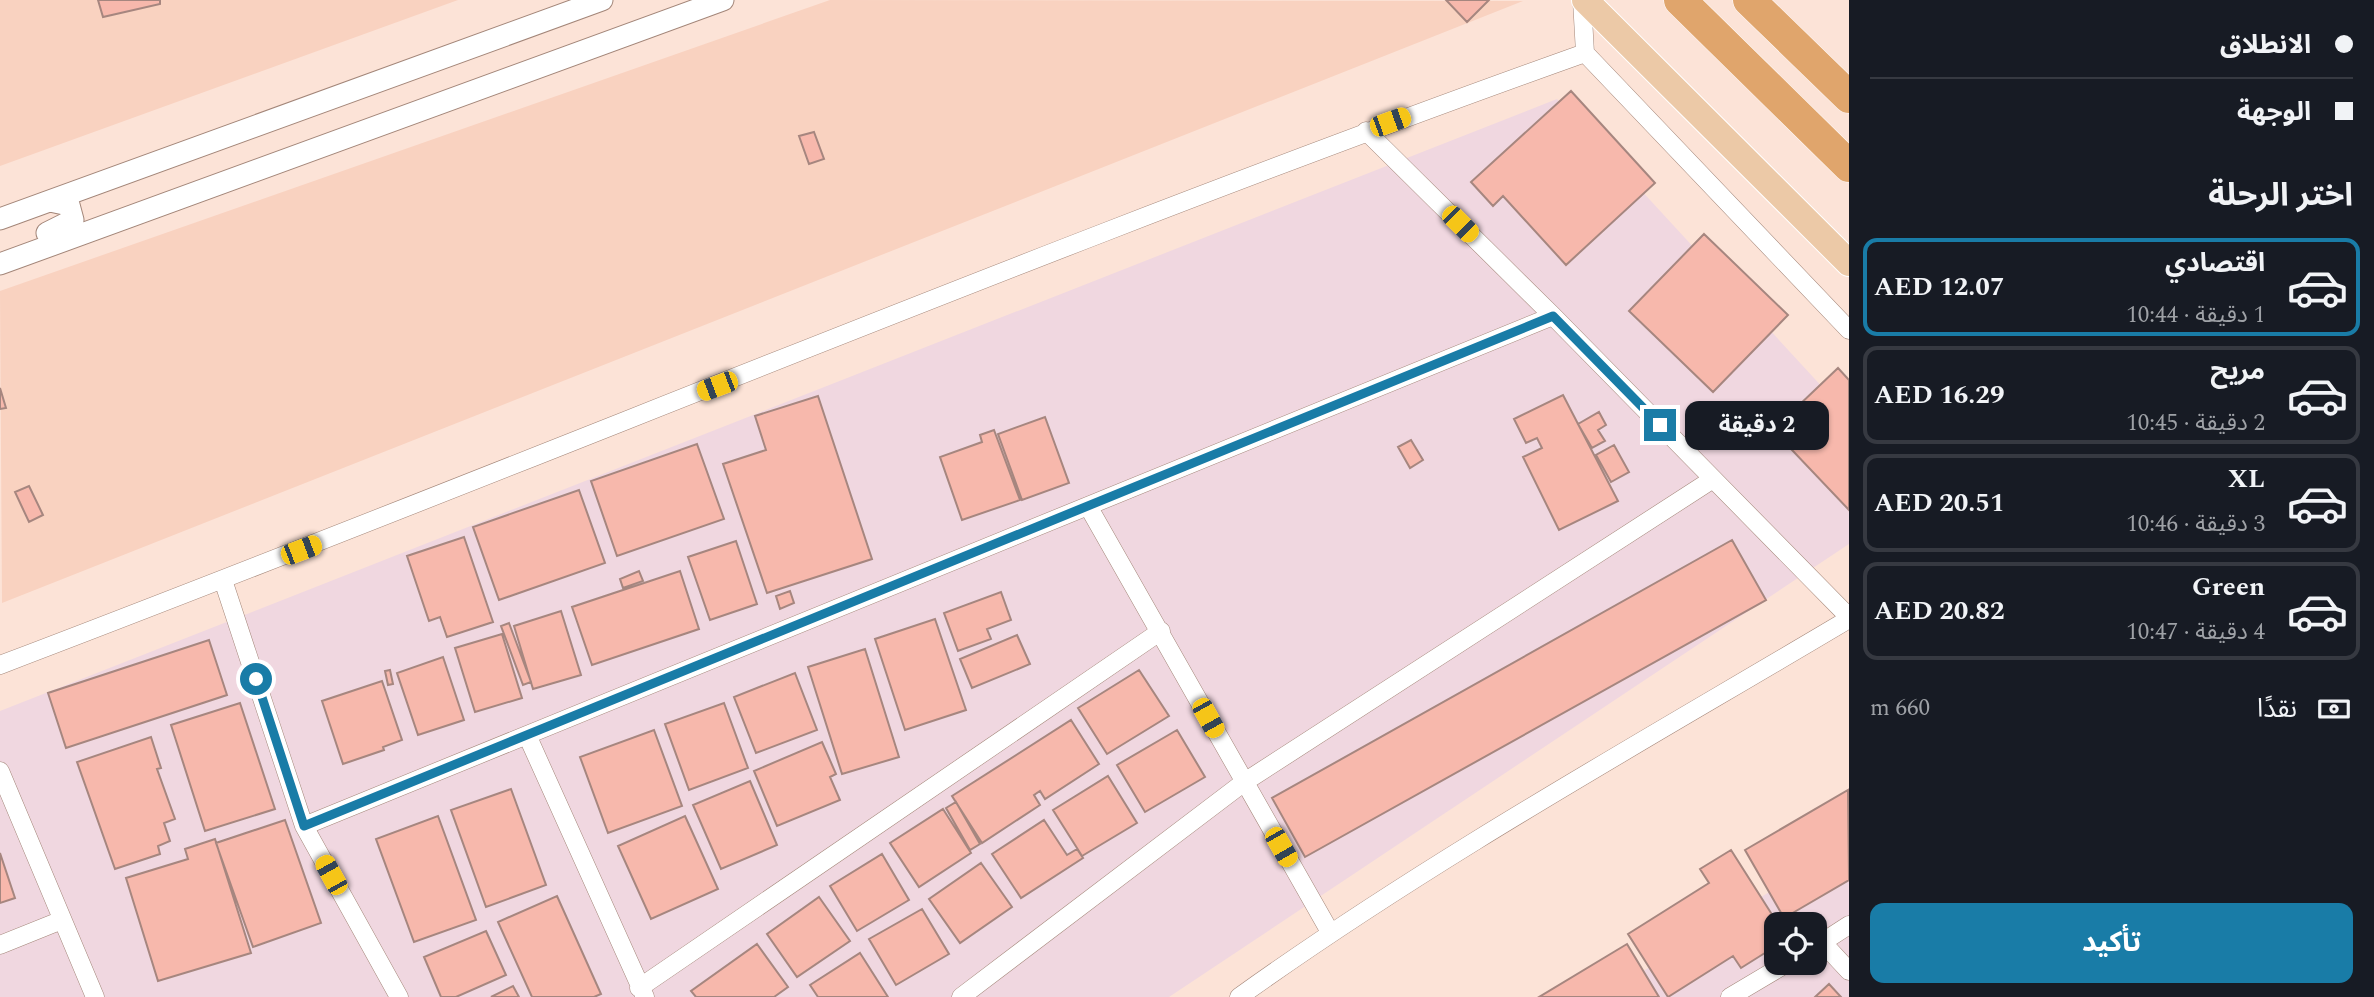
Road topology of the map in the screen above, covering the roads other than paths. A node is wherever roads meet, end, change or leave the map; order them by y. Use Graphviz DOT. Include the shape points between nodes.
graph roads {
  1 [pos="602,0"];
  2 [pos="723,0"];
  3 [pos="1584,0"];
  4 [pos="1680,0"];
  5 [pos="1752,0"];
  6 [pos="1585,53"];
  7 [pos="1849,97"];
  8 [pos="1366,131"];
  9 [pos="1849,166"];
  10 [pos="50,201"];
  11 [pos="0,219"];
  12 [pos="0,253"];
  13 [pos="1849,263"];
  14 [pos="0,264"];
  15 [pos="1553,316"];
  16 [pos="1849,330"];
  17 [pos="1713,479"];
  18 [pos="1088,506"];
  19 [pos="223,580"];
  20 [pos="1849,618"];
  21 [pos="1161,631"];
  22 [pos="0,665"];
  23 [pos="527,735"];
  24 [pos="0,771"];
  25 [pos="1243,783"];
  26 [pos="304,826"];
  27 [pos="62,920"];
  28 [pos="1849,925"];
  29 [pos="1330,932"];
  30 [pos="1827,940"];
  31 [pos="0,945"];
  32 [pos="1827,952"];
  33 [pos="1849,971"];
  34 [pos="1767,975"];
  35 [pos="642,993"];
  36 [pos="95,997"];
  37 [pos="399,997"];
  38 [pos="961,997"];
  39 [pos="1239,997"];
  40 [pos="1730,997"];
  1 -- 10 [label="street"];
  2 -- 14 [label="street"];
  3 -- 6 [label="street"];
  3 -- 13 [label="main road"];
  4 -- 9 [label="highway"];
  5 -- 7 [label="highway"];
  6 -- 8 [label="street"];
  6 -- 16 [label="street"];
  8 -- 15 [label="street"];
  8 -- 19 [label="street"];
  10 -- 11 [label="street"];
  10 -- 12 [label="street" via="69,205 74,215 69,225"];
  15 -- 17 [label="street"];
  15 -- 18 [label="street"];
  17 -- 20 [label="street"];
  17 -- 25 [label="street"];
  18 -- 21 [label="street"];
  18 -- 23 [label="street"];
  19 -- 22 [label="street"];
  19 -- 26 [label="street"];
  20 -- 29 [label="street"];
  21 -- 25 [label="street"];
  21 -- 35 [label="street"];
  23 -- 26 [label="street"];
  23 -- 35 [label="street"];
  24 -- 27 [label="street"];
  25 -- 29 [label="street"];
  25 -- 38 [label="street"];
  26 -- 37 [label="street"];
  27 -- 31 [label="street"];
  27 -- 36 [label="street"];
  28 -- 30 [label="street"];
  29 -- 39 [label="street"];
  32 -- 33 [label="street"];
  34 -- 40 [label="street"];
}
